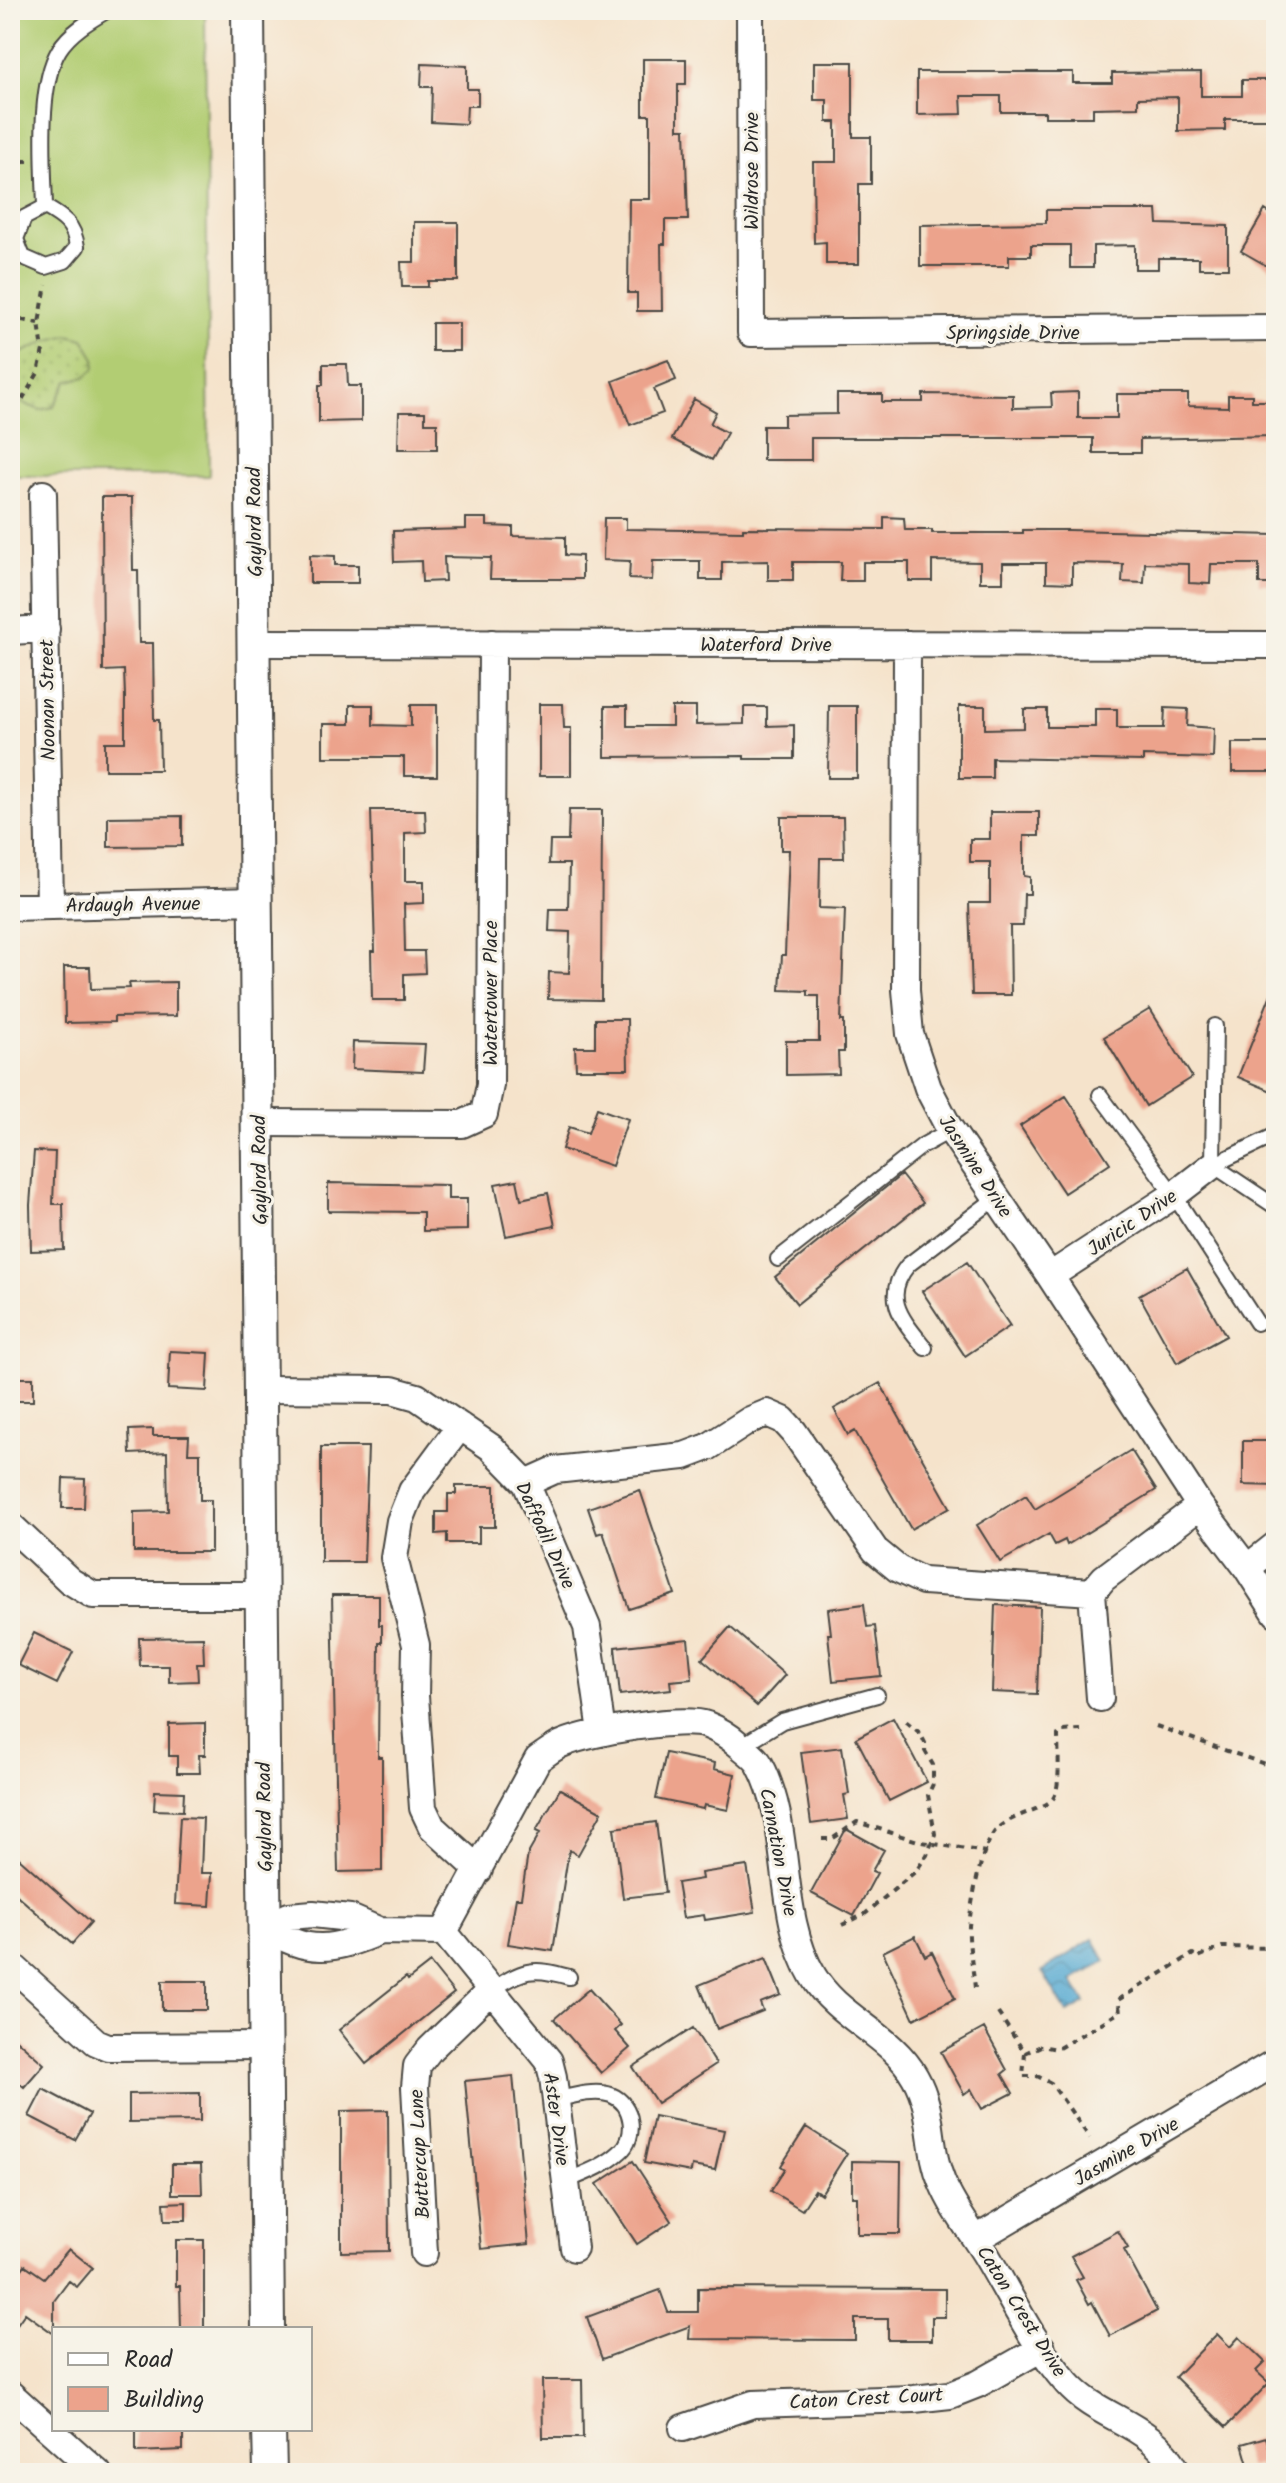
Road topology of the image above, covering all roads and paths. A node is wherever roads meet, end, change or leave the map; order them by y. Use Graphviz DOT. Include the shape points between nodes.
graph roads {
  1 [pos="17,10"];
  2 [pos="108,10"];
  3 [pos="248,10"];
  4 [pos="750,10"];
  5 [pos="10,26"];
  6 [pos="45,207"];
  7 [pos="46,267"];
  8 [pos="10,318"];
  9 [pos="39,323"];
  10 [pos="1276,328"];
  11 [pos="751,333"];
  12 [pos="10,420"];
  13 [pos="10,472"];
  14 [pos="14,485"];
  15 [pos="43,494"];
  16 [pos="46,629"];
  17 [pos="10,631"];
  18 [pos="255,643"];
  19 [pos="492,643"];
  20 [pos="907,644"];
  21 [pos="1276,645"];
  22 [pos="256,901"];
  23 [pos="50,906"];
  24 [pos="10,907"];
  25 [pos="1215,1026"];
  26 [pos="1100,1095"];
  27 [pos="258,1123"];
  28 [pos="951,1130"];
  29 [pos="1276,1135"];
  30 [pos="1213,1165"];
  31 [pos="1174,1195"];
  32 [pos="996,1198"];
  33 [pos="1276,1207"];
  34 [pos="778,1259"];
  35 [pos="1050,1276"];
  36 [pos="1257,1323"];
  37 [pos="925,1348"];
  38 [pos="261,1389"];
  39 [pos="460,1426"];
  40 [pos="526,1483"];
  41 [pos="1200,1506"];
  42 [pos="10,1525"];
  43 [pos="1276,1545"];
  44 [pos="1247,1568"];
  45 [pos="1092,1592"];
  46 [pos="260,1595"];
  47 [pos="1276,1613"];
  48 [pos="877,1695"];
  49 [pos="1100,1698"];
  50 [pos="902,1718"];
  51 [pos="1156,1726"];
  52 [pos="1081,1730"];
  53 [pos="602,1732"];
  54 [pos="741,1746"];
  55 [pos="1276,1768"];
  56 [pos="822,1839"];
  57 [pos="931,1844"];
  58 [pos="986,1852"];
  59 [pos="479,1870"];
  60 [pos="842,1925"];
  61 [pos="266,1927"];
  62 [pos="444,1932"];
  63 [pos="1276,1948"];
  64 [pos="10,1964"];
  65 [pos="569,1977"];
  66 [pos="975,1988"];
  67 [pos="491,1990"];
  68 [pos="998,2013"];
  69 [pos="264,2046"];
  70 [pos="1025,2053"];
  71 [pos="1276,2062"];
  72 [pos="556,2100"];
  73 [pos="1090,2138"];
  74 [pos="566,2181"];
  75 [pos="976,2239"];
  76 [pos="574,2248"];
  77 [pos="424,2253"];
  78 [pos="268,2327"];
  79 [pos="1042,2348"];
  80 [pos="10,2394"];
  81 [pos="683,2428"];
  82 [pos="269,2431"];
  83 [pos="98,2473"];
  84 [pos="270,2473"];
  85 [pos="1178,2473"];
  1 -- 5 [label="path"];
  2 -- 6 [label="lane" via="83,25 59,50 44,108"];
  3 -- 18 [label="street, Gaylord Road"];
  4 -- 11 [label="street, Wildrose Drive"];
  6 -- 7 [label="lane" via="24,218 16,239 23,257"];
  6 -- 7 [label="lane" via="75,230 77,247 65,261"];
  7 -- 9 [label="path"];
  8 -- 9 [label="path"];
  9 -- 12 [label="path" via="43,350 38,373"];
  10 -- 11 [label="street, Springside Drive"];
  13 -- 14 [label="path"];
  15 -- 16 [label="street, Noonan Street"];
  16 -- 17 [label="street"];
  16 -- 23 [label="street, Noonan Street"];
  18 -- 19 [label="street, Waterford Drive"];
  18 -- 22 [label="street, Gaylord Road"];
  19 -- 20 [label="street, Waterford Drive"];
  19 -- 27 [label="street, Watertower Place" via="490,1085 484,1114 462,1124"];
  20 -- 21 [label="street, Waterford Drive"];
  20 -- 28 [label="street, Jasmine Drive" via="906,990 910,1034 928,1088"];
  22 -- 23 [label="street, Ardaugh Avenue"];
  22 -- 27 [label="street, Gaylord Road"];
  23 -- 24 [label="street, Ardaugh Avenue"];
  25 -- 30 [label="lane"];
  26 -- 31 [label="lane"];
  27 -- 38 [label="street, Gaylord Road"];
  28 -- 32 [label="street, Jasmine Drive"];
  28 -- 34 [label="lane" via="922,1146"];
  29 -- 30 [label="lane"];
  30 -- 31 [label="street, Juricic Drive"];
  30 -- 33 [label="lane"];
  31 -- 35 [label="street, Juricic Drive"];
  31 -- 36 [label="lane"];
  32 -- 35 [label="street, Jasmine Drive"];
  32 -- 37 [label="lane" via="898,1277 894,1295 903,1320"];
  35 -- 41 [label="street, Jasmine Drive"];
  38 -- 39 [label="street, Daffodil Drive" via="392,1390 417,1397"];
  38 -- 46 [label="street, Gaylord Road"];
  39 -- 40 [label="street, Daffodil Drive" via="492,1448"];
  39 -- 59 [label="street" via="412,1491 394,1558 416,1645 423,1808 432,1827"];
  40 -- 45 [label="street" via="555,1470 684,1456 767,1413 794,1432 875,1550 898,1569 923,1581"];
  40 -- 53 [label="street, Daffodil Drive" via="587,1627"];
  41 -- 44 [label="street, Jasmine Drive"];
  41 -- 45 [label="street"];
  42 -- 46 [label="street" via="70,1581 93,1595"];
  43 -- 44 [label="street"];
  44 -- 47 [label="street, Jasmine Drive"];
  45 -- 49 [label="street"];
  46 -- 61 [label="street, Gaylord Road"];
  48 -- 54 [label="lane" via="782,1721"];
  50 -- 57 [label="path" via="920,1733 933,1765 928,1795 935,1834"];
  51 -- 55 [label="path"];
  52 -- 58 [label="path" via="1058,1735 1054,1799 994,1831"];
  53 -- 54 [label="street, Carnation Drive" via="705,1725"];
  53 -- 59 [label="street, Carnation Drive" via="562,1743 538,1759"];
  54 -- 75 [label="street, Carnation Drive" via="759,1763 772,1798 796,1936 814,1977 904,2058 929,2107 942,2182"];
  56 -- 57 [label="path" via="832,1839 857,1822"];
  57 -- 58 [label="path"];
  57 -- 60 [label="path" via="916,1871 865,1914"];
  58 -- 66 [label="path" via="969,1927"];
  59 -- 62 [label="street, Carnation Drive"];
  61 -- 62 [label="street" via="289,1916 313,1914 350,1918 380,1931"];
  61 -- 69 [label="street, Gaylord Road"];
  62 -- 67 [label="street, Aster Drive"];
  63 -- 70 [label="path" via="1222,1947 1196,1958 1193,1954 1118,2000 1120,2012 1057,2049 1041,2046"];
  64 -- 69 [label="street" via="85,2033 108,2047"];
  65 -- 67 [label="lane" via="542,1969 519,1973"];
  67 -- 72 [label="street, Aster Drive" via="549,2061"];
  67 -- 77 [label="street, Buttercup Lane" via="417,2066"];
  68 -- 70 [label="path"];
  69 -- 78 [label="street, Gaylord Road"];
  70 -- 73 [label="path" via="1023,2076 1051,2083"];
  71 -- 75 [label="street, Jasmine Drive"];
  72 -- 74 [label="street, Aster Drive"];
  72 -- 74 [label="lane" via="612,2095 631,2121 630,2140 622,2151"];
  74 -- 76 [label="street, Aster Drive"];
  75 -- 79 [label="street, Caton Crest Drive"];
  79 -- 81 [label="street, Caton Crest Court" via="950,2395 753,2404"];
  79 -- 85 [label="street, Caton Crest Drive" via="1067,2383 1151,2438"];
  80 -- 83 [label="street"];
  82 -- 84 [label="street"];
}
